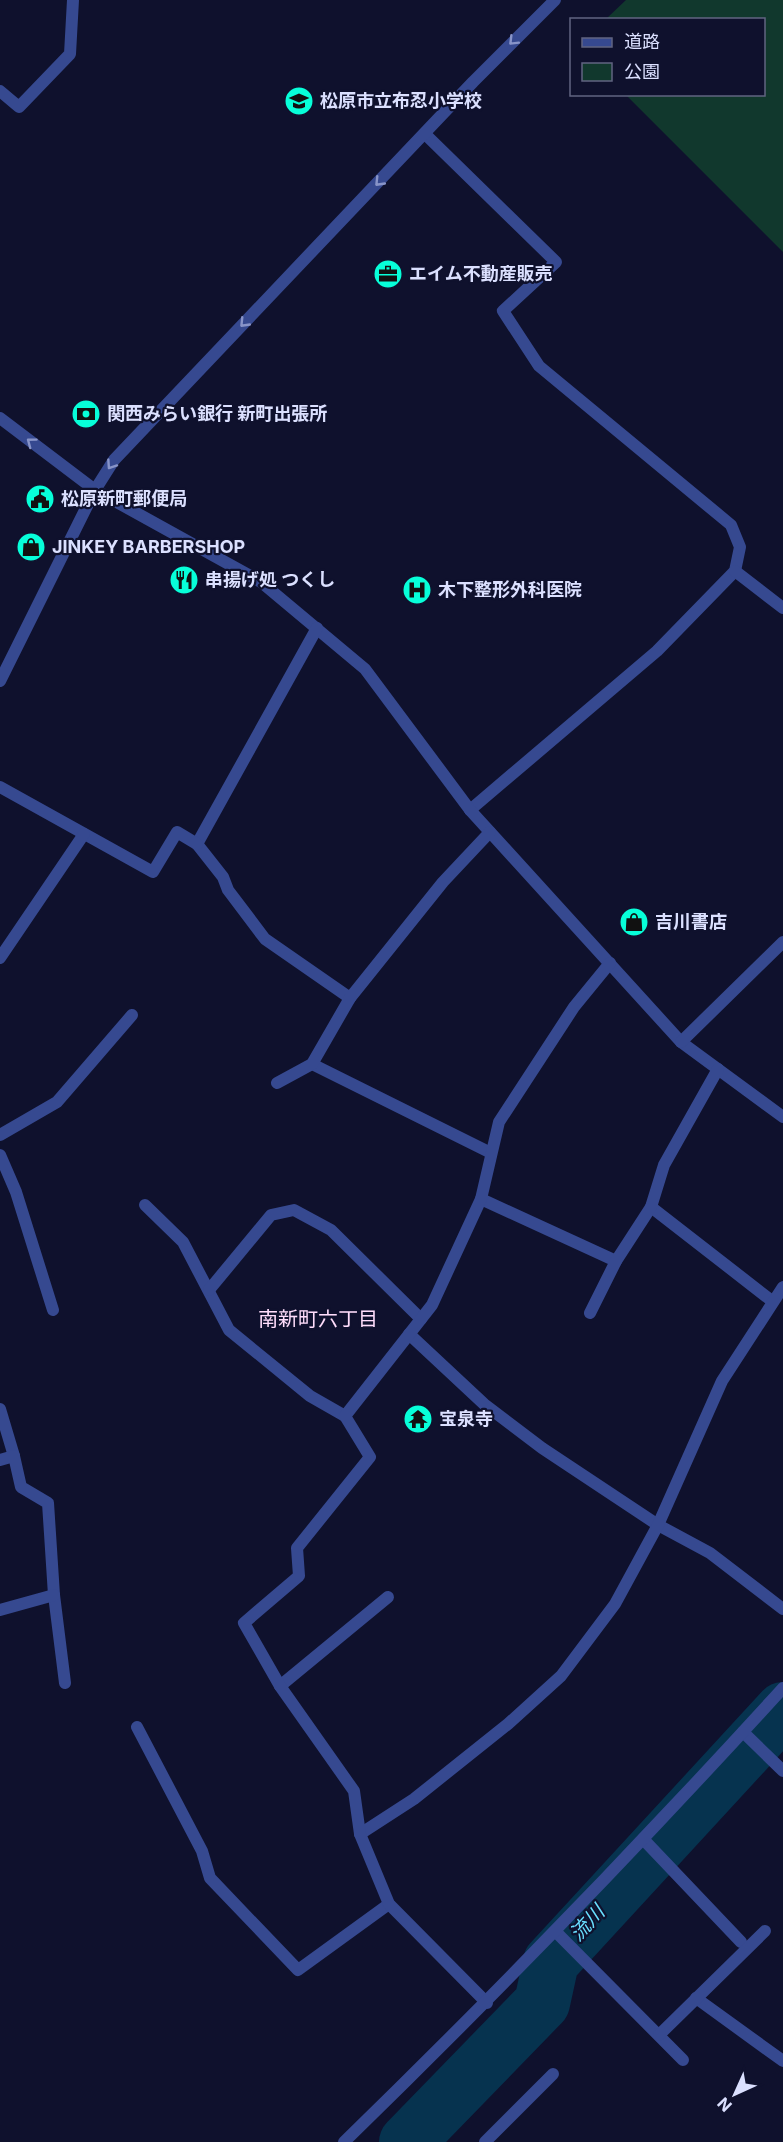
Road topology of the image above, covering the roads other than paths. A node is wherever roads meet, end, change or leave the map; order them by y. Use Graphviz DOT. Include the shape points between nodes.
graph roads {
  1 [pos="73,0"];
  2 [pos="555,0"];
  3 [pos="0,91"];
  4 [pos="425,134"];
  5 [pos="0,418"];
  6 [pos="94,490"];
  7 [pos="735,571"];
  8 [pos="783,608"];
  9 [pos="317,628"];
  10 [pos="0,681"];
  11 [pos="0,787"];
  12 [pos="470,810"];
  13 [pos="490,832"];
  14 [pos="84,834"];
  15 [pos="197,844"];
  16 [pos="783,942"];
  17 [pos="0,958"];
  18 [pos="610,963"];
  19 [pos="350,998"];
  20 [pos="132,1015"];
  21 [pos="681,1042"];
  22 [pos="312,1064"];
  23 [pos="718,1069"];
  24 [pos="277,1083"];
  25 [pos="783,1117"];
  26 [pos="0,1135"];
  27 [pos="491,1153"];
  28 [pos="0,1155"];
  29 [pos="481,1199"];
  30 [pos="146,1206"];
  31 [pos="651,1207"];
  32 [pos="616,1261"];
  33 [pos="783,1287"];
  34 [pos="209,1290"];
  35 [pos="772,1301"];
  36 [pos="53,1310"];
  37 [pos="590,1313"];
  38 [pos="421,1319"];
  39 [pos="409,1334"];
  40 [pos="0,1409"];
  41 [pos="345,1416"];
  42 [pos="14,1456"];
  43 [pos="0,1460"];
  44 [pos="658,1526"];
  45 [pos="54,1595"];
  46 [pos="388,1597"];
  47 [pos="783,1609"];
  48 [pos="0,1610"];
  49 [pos="65,1683"];
  50 [pos="280,1686"];
  51 [pos="783,1688"];
  52 [pos="136,1727"];
  53 [pos="745,1734"];
  54 [pos="783,1771"];
  55 [pos="360,1834"];
  56 [pos="645,1841"];
  57 [pos="389,1904"];
  58 [pos="765,1931"];
  59 [pos="557,1933"];
  60 [pos="741,1942"];
  61 [pos="696,1998"];
  62 [pos="487,2003"];
  63 [pos="659,2035"];
  64 [pos="683,2060"];
  65 [pos="783,2061"];
  66 [pos="553,2074"];
  67 [pos="344,2142"];
  68 [pos="484,2142"];
  1 -- 3 [label="street" via="70,54 19,107"];
  2 -- 4 [label="street, one-way"];
  4 -- 6 [label="street, one-way" via="114,460"];
  4 -- 7 [label="street" via="556,262 503,311 539,366 731,525 740,547"];
  6 -- 5 [label="street, one-way"];
  6 -- 9 [label="street" via="261,582"];
  6 -- 10 [label="street"];
  7 -- 8 [label="street"];
  7 -- 12 [label="street" via="657,651"];
  9 -- 12 [label="street" via="365,669"];
  9 -- 15 [label="street"];
  11 -- 14 [label="street"];
  12 -- 13 [label="street"];
  13 -- 18 [label="street"];
  13 -- 19 [label="street" via="443,882"];
  14 -- 15 [label="street" via="153,872 177,832"];
  14 -- 17 [label="street"];
  15 -- 19 [label="street" via="265,939"];
  16 -- 21 [label="street"];
  18 -- 21 [label="street"];
  18 -- 27 [label="street" via="574,1007 499,1122"];
  19 -- 22 [label="street"];
  20 -- 26 [label="street" via="57,1102"];
  21 -- 23 [label="street"];
  22 -- 24 [label="street"];
  22 -- 27 [label="street"];
  23 -- 25 [label="street"];
  23 -- 31 [label="street" via="664,1165"];
  27 -- 29 [label="street"];
  28 -- 36 [label="street" via="16,1192"];
  29 -- 32 [label="street"];
  29 -- 38 [label="street" via="432,1305"];
  30 -- 34 [label="street" via="183,1242"];
  31 -- 32 [label="street"];
  31 -- 35 [label="street"];
  32 -- 37 [label="street"];
  33 -- 35 [label="street"];
  34 -- 38 [label="street" via="271,1215 294,1210 331,1230"];
  34 -- 41 [label="street" via="229,1330 310,1396"];
  35 -- 44 [label="street" via="722,1381"];
  38 -- 39 [label="street"];
  39 -- 41 [label="street"];
  39 -- 44 [label="street" via="484,1404"];
  40 -- 42 [label="street"];
  41 -- 50 [label="street" via="370,1457 297,1548 299,1576 244,1623"];
  42 -- 43 [label="street"];
  42 -- 45 [label="street" via="21,1487 48,1503"];
  44 -- 47 [label="street" via="711,1553"];
  44 -- 55 [label="street" via="615,1604 561,1676 414,1799"];
  45 -- 48 [label="street"];
  45 -- 49 [label="street"];
  46 -- 50 [label="street"];
  50 -- 55 [label="street" via="354,1791"];
  51 -- 53 [label="street"];
  52 -- 57 [label="street" via="202,1851 210,1878 298,1970"];
  53 -- 54 [label="street"];
  53 -- 56 [label="street"];
  55 -- 57 [label="street"];
  56 -- 59 [label="street"];
  56 -- 60 [label="street"];
  57 -- 62 [label="street"];
  58 -- 61 [label="street"];
  59 -- 62 [label="street"];
  59 -- 63 [label="street"];
  61 -- 63 [label="street"];
  61 -- 65 [label="street"];
  62 -- 67 [label="street"];
  63 -- 64 [label="street"];
  66 -- 68 [label="street"];
}
